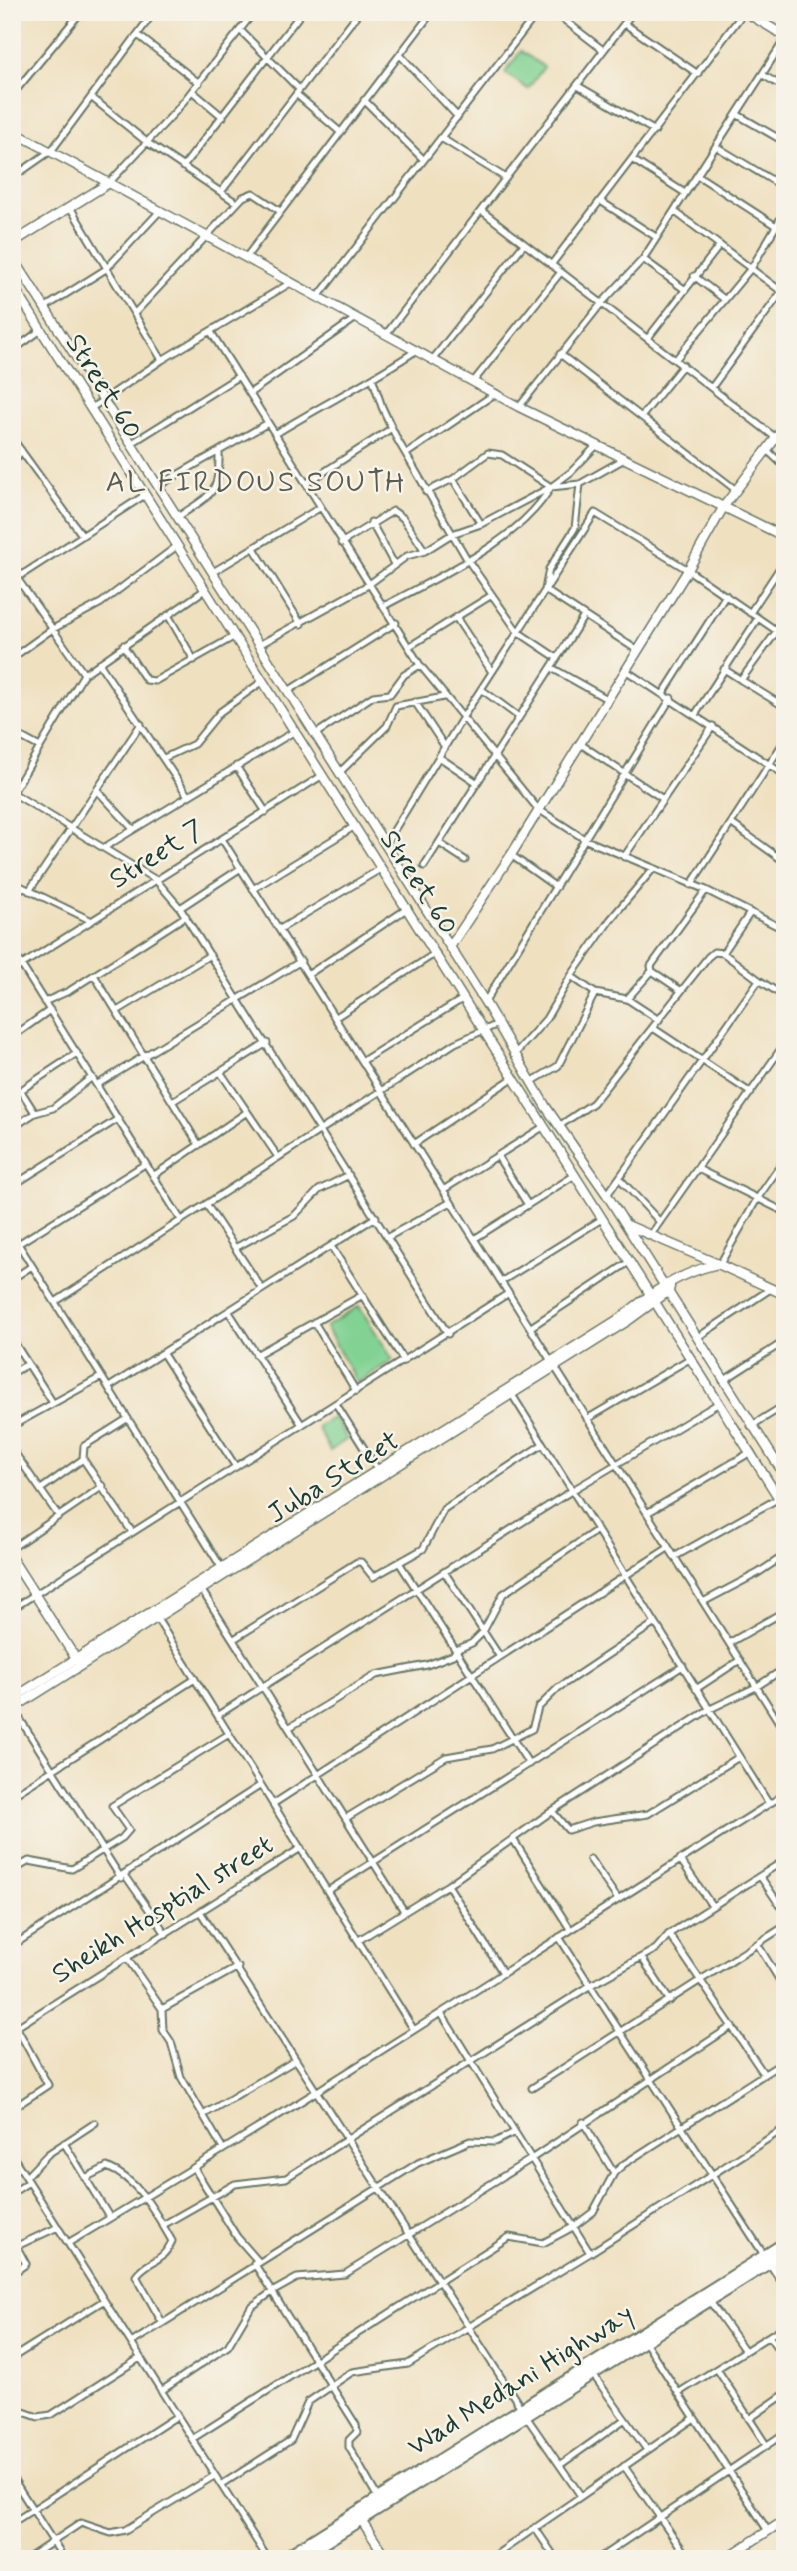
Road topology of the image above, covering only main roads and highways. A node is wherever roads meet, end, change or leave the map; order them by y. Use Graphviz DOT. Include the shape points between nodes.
graph roads {
  1 [pos="785,2243"];
  2 [pos="785,2253"];
  3 [pos="766,2259"];
  4 [pos="523,2412"];
  5 [pos="359,2516"];
  6 [pos="282,2559"];
  7 [pos="298,2559"];
  1 -- 3 [label="highway, Wad Medani Highway"];
  2 -- 3 [label="highway, Wad Medani Highway"];
  3 -- 4 [label="highway, Wad Medani Highway"];
  3 -- 4 [label="highway, Wad Medani Highway" via="709,2300"];
  4 -- 5 [label="highway, Wad Medani Highway"];
  4 -- 5 [label="highway, Wad Medani Highway" via="379,2498"];
  5 -- 6 [label="highway, Wad Medani Highway"];
  5 -- 7 [label="highway, Wad Medani Highway"];
}
